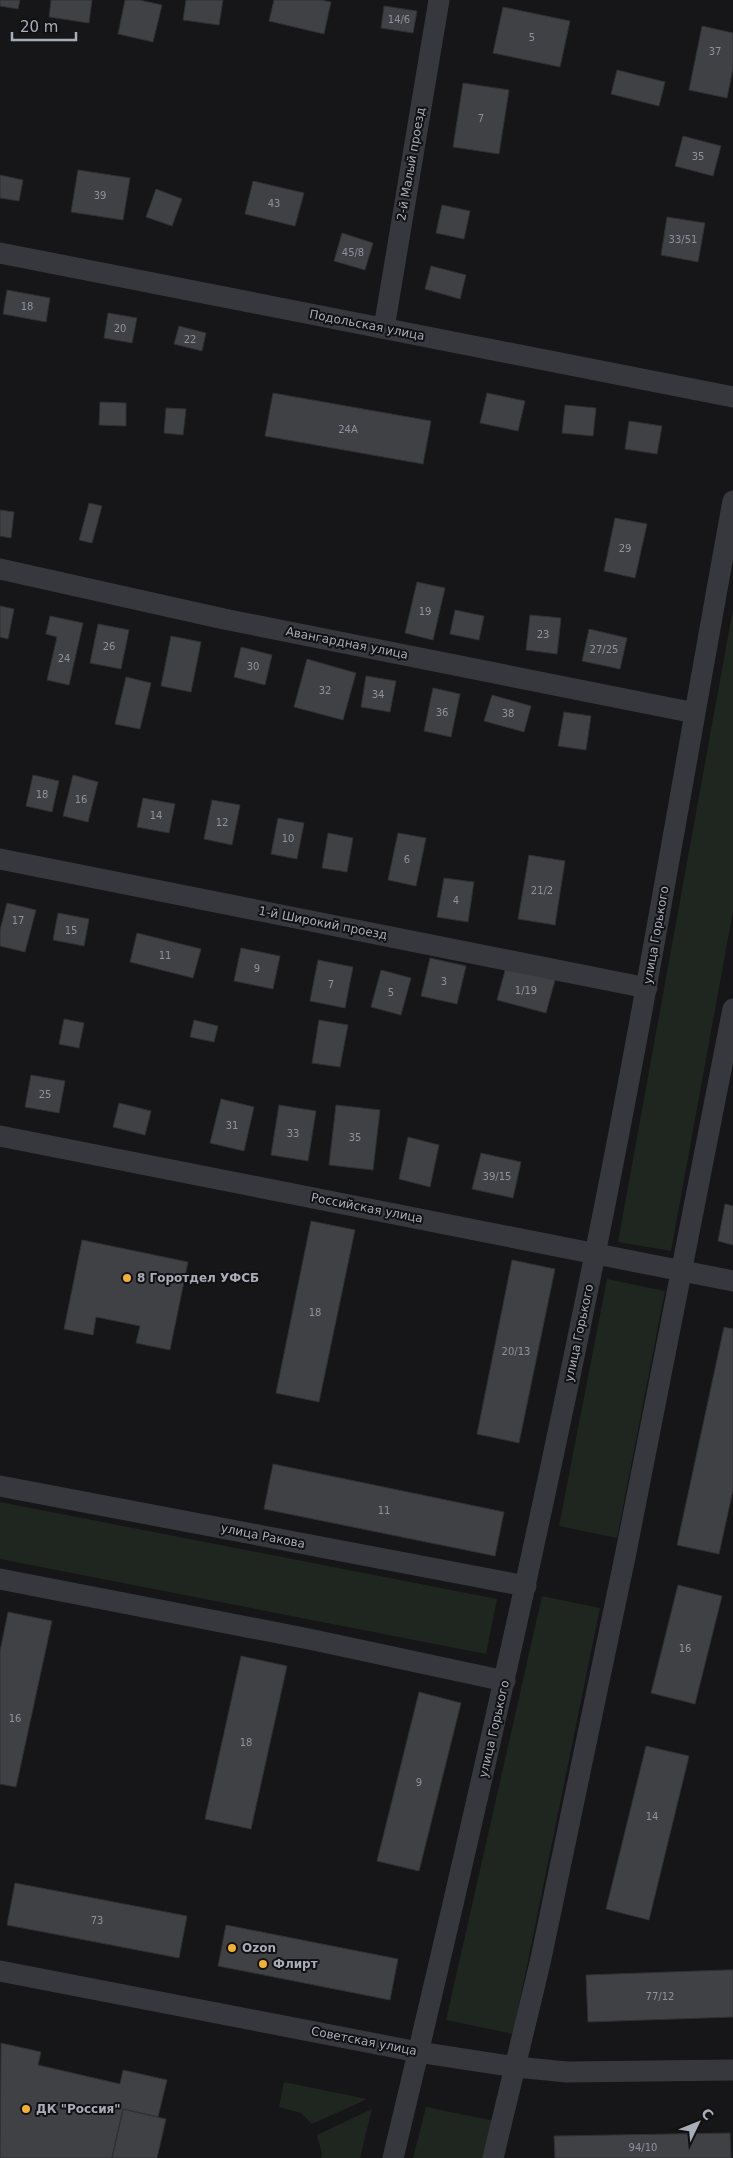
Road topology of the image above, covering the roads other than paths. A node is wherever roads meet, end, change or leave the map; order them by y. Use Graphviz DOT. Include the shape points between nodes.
graph roads {
  1 [pos="439,0"];
  2 [pos="0,253"];
  3 [pos="384,328"];
  4 [pos="733,397"];
  5 [pos="733,501"];
  6 [pos="0,569"];
  7 [pos="695,713"];
  8 [pos="0,859"];
  9 [pos="647,988"];
  10 [pos="733,1009"];
  11 [pos="0,1136"];
  12 [pos="596,1253"];
  13 [pos="682,1270"];
  14 [pos="733,1281"];
  15 [pos="0,1486"];
  16 [pos="0,1578"];
  17 [pos="526,1586"];
  18 [pos="506,1681"];
  19 [pos="0,1972"];
  20 [pos="418,2052"];
  21 [pos="516,2067"];
  22 [pos="733,2070"];
  23 [pos="393,2158"];
  24 [pos="493,2158"];
  1 -- 3 [label="street, 2-й Малый проезд"];
  2 -- 3 [label="street, Подольская улица"];
  3 -- 4 [label="street, Подольская улица"];
  5 -- 7 [label="street, улица Горького"];
  6 -- 7 [label="street, Авангардная улица" via="233,620"];
  7 -- 9 [label="street, улица Горького"];
  8 -- 9 [label="street, 1-й Широкий проезд"];
  9 -- 12 [label="street, улица Горького"];
  10 -- 13 [label="street"];
  11 -- 12 [label="street, Российская улица"];
  12 -- 13 [label="street, Российская улица"];
  12 -- 17 [label="street, улица Горького"];
  13 -- 14 [label="street, Российская улица"];
  13 -- 21 [label="street" via="619,1586"];
  15 -- 17 [label="street, улица Ракова"];
  16 -- 18 [label="street"];
  17 -- 18 [label="street, улица Горького"];
  18 -- 20 [label="street, улица Горького"];
  19 -- 20 [label="street, Советская улица"];
  20 -- 21 [label="street, Советская улица"];
  20 -- 23 [label="street, улица Горького"];
  21 -- 22 [label="street, Советская улица" via="567,2072"];
  21 -- 24 [label="street"];
}
